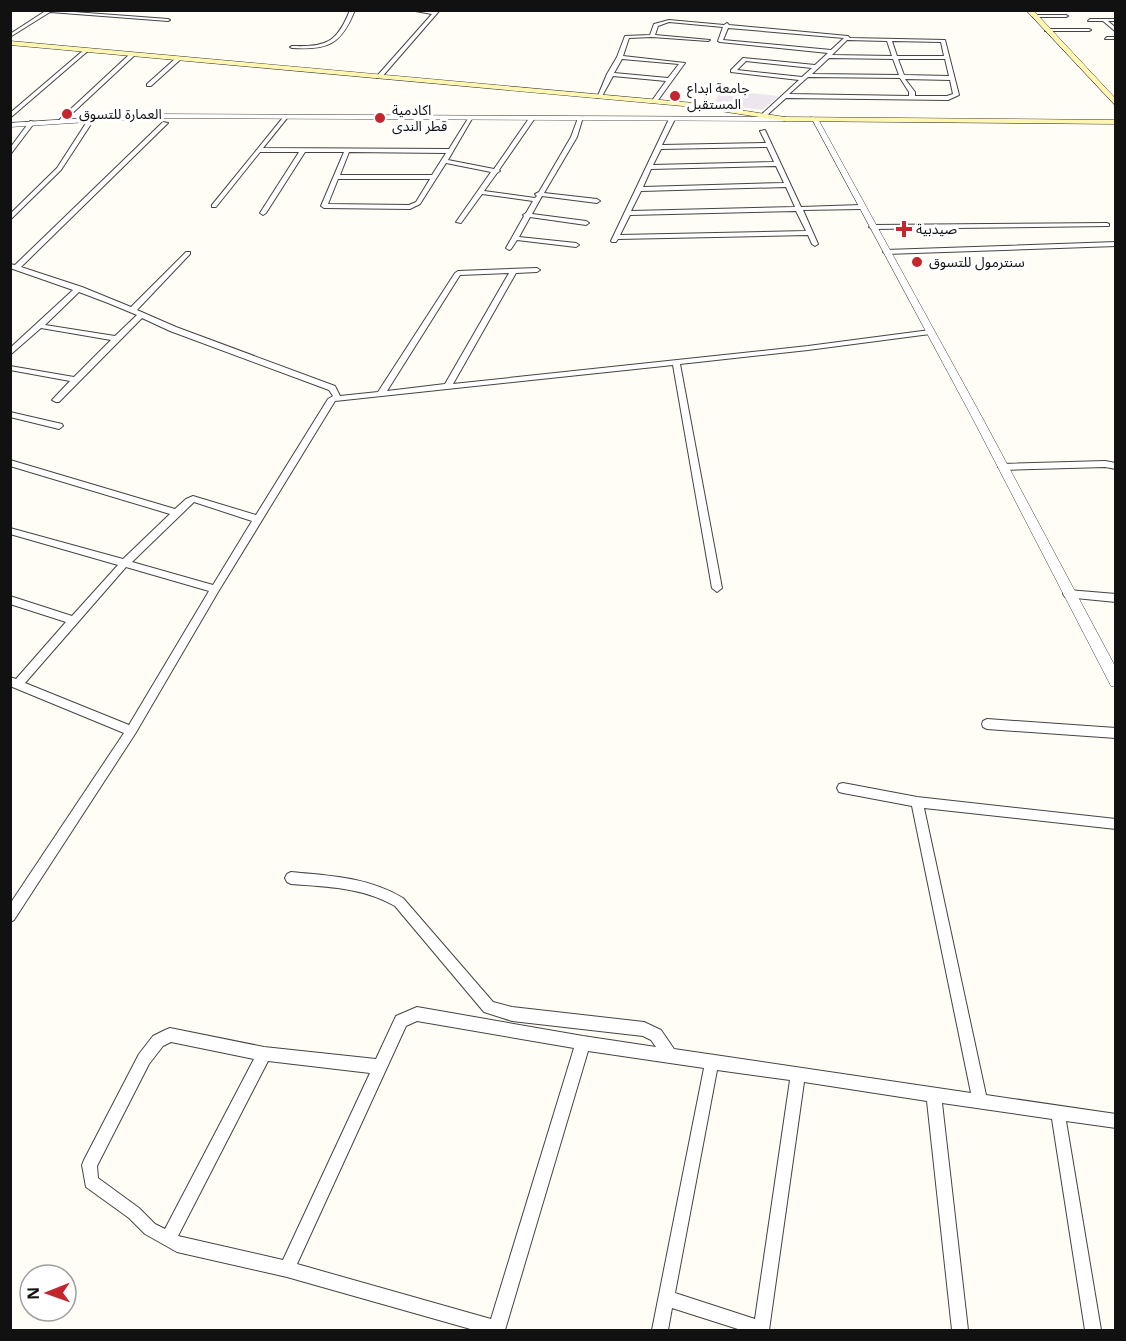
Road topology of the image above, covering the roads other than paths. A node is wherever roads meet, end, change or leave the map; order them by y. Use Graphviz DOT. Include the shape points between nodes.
graph roads {
  1 [pos="102,10"];
  2 [pos="353,10"];
  3 [pos="412,10"];
  4 [pos="50,11"];
  5 [pos="437,12"];
  6 [pos="1032,13"];
  7 [pos="95,15"];
  8 [pos="1066,16"];
  9 [pos="168,20"];
  10 [pos="1090,20"];
  11 [pos="1104,20"];
  12 [pos="1116,20"];
  13 [pos="727,24"];
  14 [pos="1047,30"];
  15 [pos="1089,30"];
  16 [pos="1116,31"];
  17 [pos="10,36"];
  18 [pos="652,36"];
  19 [pos="1107,38"];
  20 [pos="1116,38"];
  21 [pos="847,39"];
  22 [pos="708,40"];
  23 [pos="889,40"];
  24 [pos="10,43"];
  25 [pos="292,48"];
  26 [pos="87,50"];
  27 [pos="833,52"];
  28 [pos="133,54"];
  29 [pos="828,56"];
  30 [pos="620,57"];
  31 [pos="895,57"];
  32 [pos="178,58"];
  33 [pos="948,58"];
  34 [pos="817,67"];
  35 [pos="610,74"];
  36 [pos="379,77"];
  37 [pos="805,77"];
  38 [pos="902,77"];
  39 [pos="952,78"];
  40 [pos="671,80"];
  41 [pos="149,85"];
  42 [pos="785,96"];
  43 [pos="599,97"];
  44 [pos="912,98"];
  45 [pos="654,102"];
  46 [pos="1116,104"];
  47 [pos="764,115"];
  48 [pos="10,116"];
  49 [pos="285,117"];
  50 [pos="92,118"];
  51 [pos="471,118"];
  52 [pos="532,118"];
  53 [pos="581,118"];
  54 [pos="672,119"];
  55 [pos="785,119"];
  56 [pos="814,119"];
  57 [pos="62,120"];
  58 [pos="32,122"];
  59 [pos="1116,122"];
  60 [pos="165,123"];
  61 [pos="10,124"];
  62 [pos="763,131"];
  63 [pos="769,145"];
  64 [pos="658,147"];
  65 [pos="258,150"];
  66 [pos="303,150"];
  67 [pos="346,151"];
  68 [pos="451,151"];
  69 [pos="10,153"];
  70 [pos="445,161"];
  71 [pos="778,164"];
  72 [pos="649,167"];
  73 [pos="496,171"];
  74 [pos="335,177"];
  75 [pos="433,177"];
  76 [pos="787,185"];
  77 [pos="639,189"];
  78 [pos="481,192"];
  79 [pos="537,197"];
  80 [pos="597,201"];
  81 [pos="214,206"];
  82 [pos="861,207"];
  83 [pos="798,208"];
  84 [pos="263,213"];
  85 [pos="628,213"];
  86 [pos="526,215"];
  87 [pos="10,218"];
  88 [pos="459,222"];
  89 [pos="586,223"];
  90 [pos="1107,225"];
  91 [pos="872,227"];
  92 [pos="808,233"];
  93 [pos="514,238"];
  94 [pos="815,244"];
  95 [pos="1116,244"];
  96 [pos="576,246"];
  97 [pos="508,248"];
  98 [pos="886,252"];
  99 [pos="188,253"];
  100 [pos="13,267"];
  101 [pos="537,270"];
  102 [pos="514,271"];
  103 [pos="79,290"];
  104 [pos="132,311"];
  105 [pos="141,315"];
  106 [pos="40,326"];
  107 [pos="930,332"];
  108 [pos="117,339"];
  109 [pos="10,353"];
  110 [pos="676,362"];
  111 [pos="10,368"];
  112 [pos="76,380"];
  113 [pos="448,386"];
  114 [pos="382,392"];
  115 [pos="337,397"];
  116 [pos="56,400"];
  117 [pos="10,414"];
  118 [pos="59,426"];
  119 [pos="10,463"];
  120 [pos="1116,466"];
  121 [pos="1002,467"];
  122 [pos="176,513"];
  123 [pos="258,519"];
  124 [pos="10,531"];
  125 [pos="123,565"];
  126 [pos="717,588"];
  127 [pos="215,589"];
  128 [pos="1068,594"];
  129 [pos="1116,598"];
  130 [pos="10,600"];
  131 [pos="74,621"];
  132 [pos="14,682"];
  133 [pos="1116,682"];
  134 [pos="987,724"];
  135 [pos="131,731"];
  136 [pos="1116,734"];
  137 [pos="843,788"];
  138 [pos="917,802"];
  139 [pos="1116,824"];
  140 [pos="291,878"];
  141 [pos="10,916"];
  142 [pos="583,1044"];
  143 [pos="264,1054"];
  144 [pos="670,1056"];
  145 [pos="712,1061"];
  146 [pos="381,1067"];
  147 [pos="798,1074"];
  148 [pos="934,1096"];
  149 [pos="980,1102"];
  150 [pos="1058,1114"];
  151 [pos="1116,1121"];
  152 [pos="168,1239"];
  153 [pos="287,1269"];
  154 [pos="667,1298"];
  155 [pos="496,1330"];
  156 [pos="660,1330"];
  157 [pos="761,1330"];
  158 [pos="960,1330"];
  159 [pos="1093,1330"];
  1 -- 7 [label="street"];
  2 -- 25 [label="street" via="344,32 327,47"];
  3 -- 5 [label="street"];
  4 -- 7 [label="street"];
  4 -- 17 [label="street"];
  5 -- 36 [label="street"];
  6 -- 8 [label="street"];
  6 -- 14 [label="main road"];
  7 -- 9 [label="street"];
  10 -- 11 [label="street"];
  11 -- 12 [label="street"];
  11 -- 16 [label="street"];
  13 -- 18 [label="street" via="661,22"];
  13 -- 21 [label="street" via="844,35"];
  13 -- 27 [label="street" via="720,41"];
  14 -- 15 [label="street"];
  14 -- 46 [label="main road"];
  18 -- 22 [label="street"];
  18 -- 30 [label="street" via="627,37"];
  19 -- 20 [label="street"];
  21 -- 23 [label="street"];
  21 -- 27 [label="street"];
  23 -- 31 [label="street"];
  23 -- 33 [label="street" via="942,40"];
  24 -- 26 [label="main road"];
  26 -- 28 [label="main road"];
  26 -- 48 [label="street"];
  27 -- 29 [label="street"];
  28 -- 32 [label="main road"];
  28 -- 57 [label="street"];
  29 -- 31 [label="street"];
  29 -- 34 [label="street"];
  30 -- 35 [label="street"];
  30 -- 40 [label="street" via="682,63"];
  31 -- 33 [label="street"];
  31 -- 38 [label="street"];
  32 -- 36 [label="main road"];
  32 -- 41 [label="street"];
  33 -- 39 [label="street"];
  34 -- 37 [label="street"];
  34 -- 37 [label="street" via="745,59 733,71"];
  35 -- 40 [label="street"];
  35 -- 43 [label="street"];
  36 -- 43 [label="main road"];
  37 -- 38 [label="street"];
  37 -- 42 [label="street"];
  38 -- 39 [label="street"];
  38 -- 44 [label="street" via="912,90"];
  39 -- 44 [label="street" via="954,96"];
  40 -- 45 [label="street"];
  42 -- 44 [label="street"];
  42 -- 47 [label="street"];
  43 -- 45 [label="main road"];
  45 -- 47 [label="main road"];
  47 -- 55 [label="main road"];
  49 -- 50 [label="street"];
  49 -- 51 [label="street"];
  49 -- 65 [label="street"];
  50 -- 57 [label="street"];
  50 -- 87 [label="street" via="59,170"];
  51 -- 52 [label="street"];
  51 -- 68 [label="street"];
  52 -- 53 [label="street"];
  52 -- 73 [label="street"];
  53 -- 54 [label="street"];
  53 -- 79 [label="street" via="574,137"];
  54 -- 55 [label="street"];
  54 -- 64 [label="street"];
  55 -- 56 [label="main road"];
  56 -- 59 [label="main road"];
  56 -- 82 [label="street"];
  57 -- 58 [label="street"];
  58 -- 61 [label="street"];
  58 -- 69 [label="street"];
  60 -- 100 [label="street"];
  62 -- 63 [label="street"];
  63 -- 64 [label="street"];
  63 -- 71 [label="street"];
  64 -- 72 [label="street"];
  65 -- 66 [label="street"];
  65 -- 81 [label="street"];
  66 -- 67 [label="street"];
  66 -- 84 [label="street"];
  67 -- 68 [label="street"];
  67 -- 74 [label="street"];
  68 -- 70 [label="street"];
  70 -- 73 [label="street"];
  70 -- 75 [label="street"];
  71 -- 72 [label="street"];
  71 -- 76 [label="street"];
  72 -- 77 [label="street"];
  73 -- 78 [label="street"];
  74 -- 75 [label="street"];
  74 -- 75 [label="street" via="324,206 399,209 418,203"];
  76 -- 77 [label="street"];
  76 -- 83 [label="street"];
  77 -- 85 [label="street"];
  78 -- 79 [label="street"];
  78 -- 88 [label="street"];
  79 -- 80 [label="street"];
  79 -- 86 [label="street"];
  82 -- 83 [label="street"];
  82 -- 91 [label="street"];
  83 -- 85 [label="street"];
  83 -- 92 [label="street"];
  85 -- 92 [label="street" via="615,240"];
  86 -- 89 [label="street"];
  86 -- 93 [label="street"];
  90 -- 91 [label="street"];
  91 -- 98 [label="street"];
  92 -- 94 [label="street"];
  93 -- 96 [label="street"];
  93 -- 97 [label="street"];
  95 -- 98 [label="street"];
  98 -- 107 [label="street"];
  99 -- 104 [label="street"];
  100 -- 103 [label="street"];
  101 -- 102 [label="street"];
  102 -- 113 [label="street"];
  102 -- 114 [label="street" via="458,273"];
  103 -- 104 [label="street"];
  103 -- 106 [label="street"];
  104 -- 105 [label="street"];
  105 -- 108 [label="street"];
  105 -- 115 [label="street" via="332,388"];
  106 -- 108 [label="street"];
  106 -- 109 [label="street"];
  107 -- 110 [label="street"];
  107 -- 121 [label="street"];
  108 -- 112 [label="street"];
  110 -- 113 [label="street"];
  110 -- 126 [label="street"];
  111 -- 112 [label="street"];
  112 -- 116 [label="street"];
  113 -- 114 [label="street"];
  114 -- 115 [label="street"];
  115 -- 123 [label="street" via="327,405"];
  117 -- 118 [label="street"];
  119 -- 122 [label="street"];
  120 -- 121 [label="street"];
  121 -- 128 [label="street"];
  122 -- 123 [label="street" via="193,499"];
  122 -- 125 [label="street"];
  123 -- 127 [label="street"];
  124 -- 125 [label="street"];
  125 -- 127 [label="street"];
  125 -- 131 [label="street"];
  127 -- 135 [label="street"];
  128 -- 129 [label="street"];
  128 -- 133 [label="street"];
  130 -- 131 [label="street"];
  131 -- 132 [label="street"];
  132 -- 135 [label="street"];
  134 -- 136 [label="street"];
  135 -- 141 [label="street"];
  137 -- 138 [label="street"];
  138 -- 139 [label="street"];
  138 -- 149 [label="street"];
  140 -- 144 [label="street" via="366,885 386,893 399,902 489,1007 512,1014 644,1029 656,1035"];
  142 -- 144 [label="street"];
  142 -- 146 [label="street" via="417,1014 401,1022"];
  142 -- 155 [label="street"];
  143 -- 146 [label="street"];
  143 -- 152 [label="street"];
  143 -- 152 [label="street" via="170,1035 158,1041 144,1059 89,1165 91,1182"];
  144 -- 145 [label="street"];
  145 -- 147 [label="street"];
  145 -- 154 [label="street"];
  146 -- 153 [label="street"];
  147 -- 148 [label="street"];
  147 -- 157 [label="street"];
  148 -- 149 [label="street"];
  148 -- 158 [label="street"];
  149 -- 150 [label="street"];
  150 -- 151 [label="street"];
  150 -- 159 [label="street"];
  152 -- 153 [label="street"];
  153 -- 155 [label="street"];
  154 -- 156 [label="street"];
  154 -- 157 [label="street"];
}
